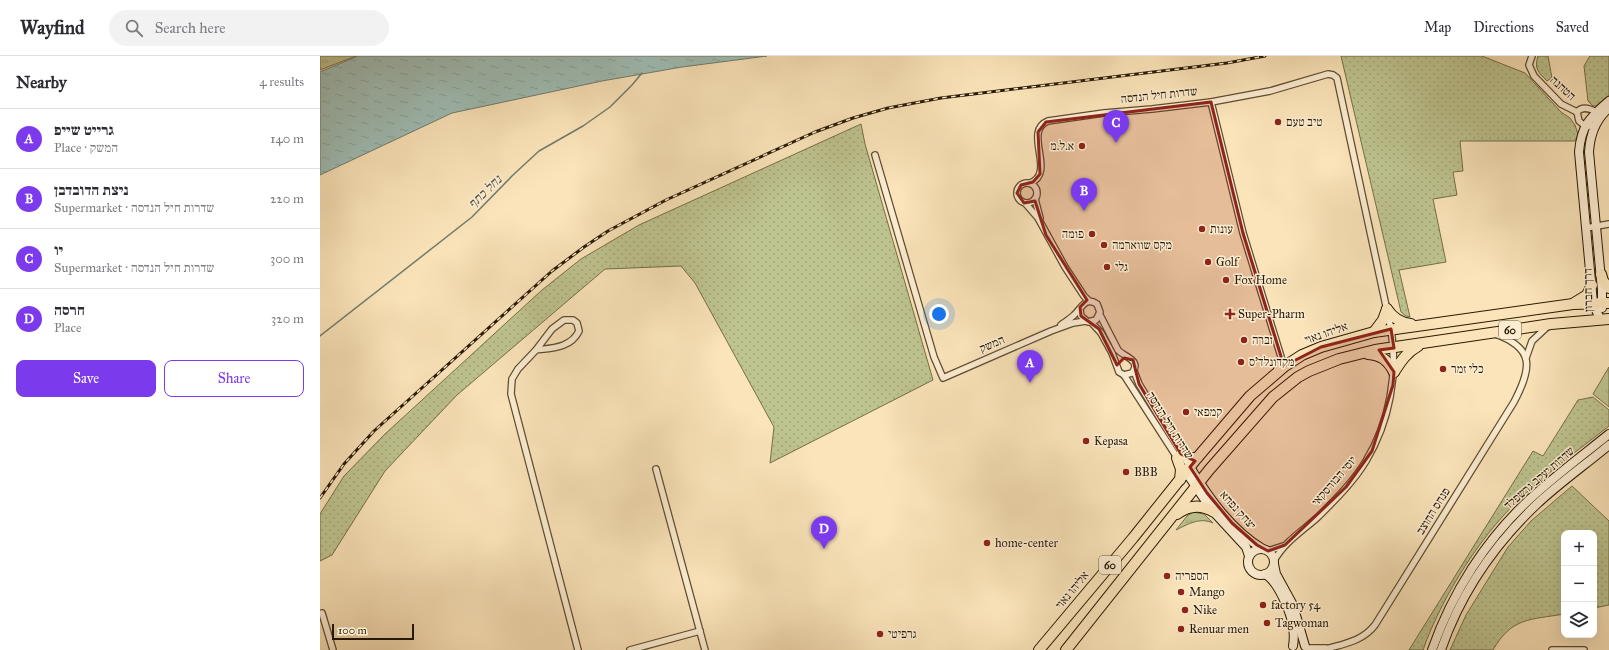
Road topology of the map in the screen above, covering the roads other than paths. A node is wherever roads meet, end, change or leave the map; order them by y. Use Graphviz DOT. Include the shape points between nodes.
graph roads {
  1 [pos="1532,56"];
  2 [pos="1338,83"];
  3 [pos="1609,101"];
  4 [pos="1210,102"];
  5 [pos="1609,108"];
  6 [pos="1577,112"];
  7 [pos="1596,112"];
  8 [pos="1597,124"];
  9 [pos="1585,126"];
  10 [pos="875,156"];
  11 [pos="1030,183"];
  12 [pos="1035,199"];
  13 [pos="1026,203"];
  14 [pos="1609,224"];
  15 [pos="1043,227"];
  16 [pos="1596,227"];
  17 [pos="1586,228"];
  18 [pos="1600,274"];
  19 [pos="1075,282"];
  20 [pos="1592,286"];
  21 [pos="1609,288"];
  22 [pos="1089,301"];
  23 [pos="1602,303"];
  24 [pos="1572,304"];
  25 [pos="1081,307"];
  26 [pos="1387,309"];
  27 [pos="1100,315"];
  28 [pos="1604,319"];
  29 [pos="1088,321"];
  30 [pos="1418,324"];
  31 [pos="1552,324"];
  32 [pos="1391,329"];
  33 [pos="1051,331"];
  34 [pos="1374,332"];
  35 [pos="1492,333"];
  36 [pos="1421,344"];
  37 [pos="1394,348"];
  38 [pos="536,350"];
  39 [pos="1362,353"];
  40 [pos="1126,357"];
  41 [pos="1526,359"];
  42 [pos="1117,365"];
  43 [pos="1134,371"];
  44 [pos="1394,372"];
  45 [pos="1274,374"];
  46 [pos="1124,375"];
  47 [pos="1609,434"];
  48 [pos="1609,445"];
  49 [pos="1179,456"];
  50 [pos="1197,458"];
  51 [pos="656,469"];
  52 [pos="1185,473"];
  53 [pos="1197,485"];
  54 [pos="1214,512"];
  55 [pos="1172,517"];
  56 [pos="1285,545"];
  57 [pos="1265,550"];
  58 [pos="1249,556"];
  59 [pos="1274,562"];
  60 [pos="1265,574"];
  61 [pos="322,613"];
  62 [pos="700,631"];
  63 [pos="1292,648"];
  64 [pos="1308,648"];
  65 [pos="1326,649"];
  66 [pos="333,650"];
  67 [pos="578,650"];
  68 [pos="630,650"];
  69 [pos="705,650"];
  70 [pos="1039,650"];
  71 [pos="1066,650"];
  72 [pos="1432,650"];
  73 [pos="1441,650"];
  74 [pos="1552,650"];
  75 [pos="1584,650"];
  1 -- 6 [label="street, הטחנה" via="1529,65 1534,76 1561,104"];
  2 -- 4 [label="street, שדרות חיל הנדסה" via="1335,77 1328,74 1270,91"];
  2 -- 26 [label="street, יוסי הבורסקאי"];
  3 -- 7 [label="street, דרך חברון"];
  4 -- 11 [label="street, שדרות חיל הנדסה" via="1046,122 1038,132 1040,174"];
  4 -- 45 [label="street" via="1243,233 1282,360"];
  5 -- 8 [label="street, דרך חברון"];
  6 -- 7 [label="street, הטחנה" via="1585,108"];
  6 -- 9 [label="street, הטחנה" via="1579,121"];
  7 -- 8 [label="street"];
  7 -- 9 [label="street, דרך חברון"];
  8 -- 9 [label="street"];
  8 -- 16 [label="street, דרך חברון" via="1589,152"];
  9 -- 17 [label="street, דרך חברון" via="1579,152"];
  10 -- 33 [label="street, המשק" via="934,357 943,378"];
  11 -- 12 [label="street" via="1037,191"];
  11 -- 13 [label="street" via="1021,185 1017,190 1018,199"];
  12 -- 13 [label="street"];
  12 -- 15 [label="street"];
  13 -- 15 [label="street"];
  14 -- 16 [label="street"];
  15 -- 19 [label="street"];
  16 -- 17 [label="street"];
  16 -- 18 [label="street, דרך חברון"];
  17 -- 20 [label="street, דרך חברון"];
  18 -- 21 [label="highway"];
  18 -- 23 [label="street, דרך חברון"];
  19 -- 22 [label="street"];
  19 -- 25 [label="street"];
  20 -- 23 [label="street, דרך חברון"];
  20 -- 24 [label="highway" via="1587,295"];
  22 -- 25 [label="street"];
  22 -- 27 [label="street" via="1097,304"];
  23 -- 24 [label="highway, אליהו נאוי / 60"];
  23 -- 28 [label="street, דרך חברון"];
  24 -- 30 [label="highway, אליהו נאוי / 60"];
  25 -- 29 [label="street" via="1081,316"];
  25 -- 33 [label="street, המשק" via="1073,316"];
  26 -- 30 [label="highway" via="1404,324"];
  26 -- 32 [label="street, יוסי הבורסקאי"];
  26 -- 34 [label="highway"];
  27 -- 29 [label="street" via="1096,320"];
  27 -- 40 [label="street" via="1118,350"];
  28 -- 31 [label="highway, 60"];
  29 -- 33 [label="street, המשק" via="1072,323"];
  29 -- 42 [label="street" via="1101,333"];
  30 -- 32 [label="highway, אליהו נאוי / 60"];
  31 -- 35 [label="highway, 60"];
  31 -- 41 [label="street, פנחס החוצב" via="1532,341"];
  32 -- 34 [label="highway, אליהו נאוי / 60"];
  32 -- 37 [label="street, יוסי הבורסקאי"];
  34 -- 45 [label="highway, אליהו נאוי / 60" via="1321,347 1302,355"];
  35 -- 36 [label="highway, 60"];
  35 -- 41 [label="street" via="1516,344"];
  36 -- 37 [label="highway, 60"];
  36 -- 44 [label="highway" via="1401,360"];
  37 -- 39 [label="highway, 60"];
  37 -- 44 [label="street, יוסי הבורסקאי"];
  38 -- 38 [label="street" via="555,348 572,341 579,331 577,323 569,320 560,322"];
  38 -- 67 [label="street" via="512,379 511,394"];
  39 -- 44 [label="highway" via="1381,356 1387,360"];
  39 -- 53 [label="highway, 60" via="1309,371 1285,387 1263,408"];
  40 -- 42 [label="street" via="1119,360"];
  40 -- 43 [label="street" via="1134,362"];
  41 -- 65 [label="street, פנחס החוצב" via="1524,380 1514,402 1371,631 1358,639"];
  42 -- 46 [label="street" via="1119,372"];
  43 -- 46 [label="street" via="1130,375"];
  43 -- 49 [label="street, שדרות חיל הנדסה"];
  44 -- 56 [label="street, יוסי הבורסקאי" via="1385,416 1378,438 1366,461 1346,487"];
  45 -- 50 [label="highway, אליהו נאוי / 60" via="1250,396"];
  46 -- 49 [label="street, שדרות חיל הנדסה"];
  47 -- 72 [label="street, שדרות יעקב גרשפלד" via="1531,498 1495,536 1466,578"];
  48 -- 73 [label="street, שדרות יעקב גרשפלד" via="1537,504 1501,542 1462,603"];
  49 -- 50 [label="highway"];
  49 -- 52 [label="street, שדרות חיל הנדסה"];
  49 -- 52 [label="highway" via="1181,469"];
  50 -- 52 [label="highway, אליהו נאוי / 60"];
  51 -- 62 [label="street"];
  52 -- 53 [label="street, שדרות חיל הנדסה"];
  52 -- 70 [label="highway, אליהו נאוי / 60"];
  53 -- 54 [label="street, יצחק נפחא"];
  53 -- 55 [label="highway, 60"];
  53 -- 57 [label="street, יצחק נפחא" via="1232,523 1252,542"];
  54 -- 55 [label="highway" via="1195,506 1181,510"];
  54 -- 58 [label="street, יצחק נפחא" via="1242,543"];
  55 -- 71 [label="highway, 60"];
  56 -- 57 [label="street, יוסי הבורסקאי"];
  56 -- 59 [label="street, יוסי הבורסקאי"];
  57 -- 58 [label="street" via="1255,550"];
  57 -- 59 [label="street" via="1273,557"];
  58 -- 60 [label="street" via="1251,570 1257,574"];
  59 -- 60 [label="street"];
  59 -- 64 [label="street" via="1276,574 1295,609"];
  60 -- 63 [label="street" via="1274,582 1287,607 1293,625"];
  61 -- 66 [label="street"];
  62 -- 68 [label="street"];
  62 -- 69 [label="street"];
  63 -- 64 [label="street" via="1299,644"];
  64 -- 65 [label="street, פנחס החוצב"];
  74 -- 75 [label="street"];
}
